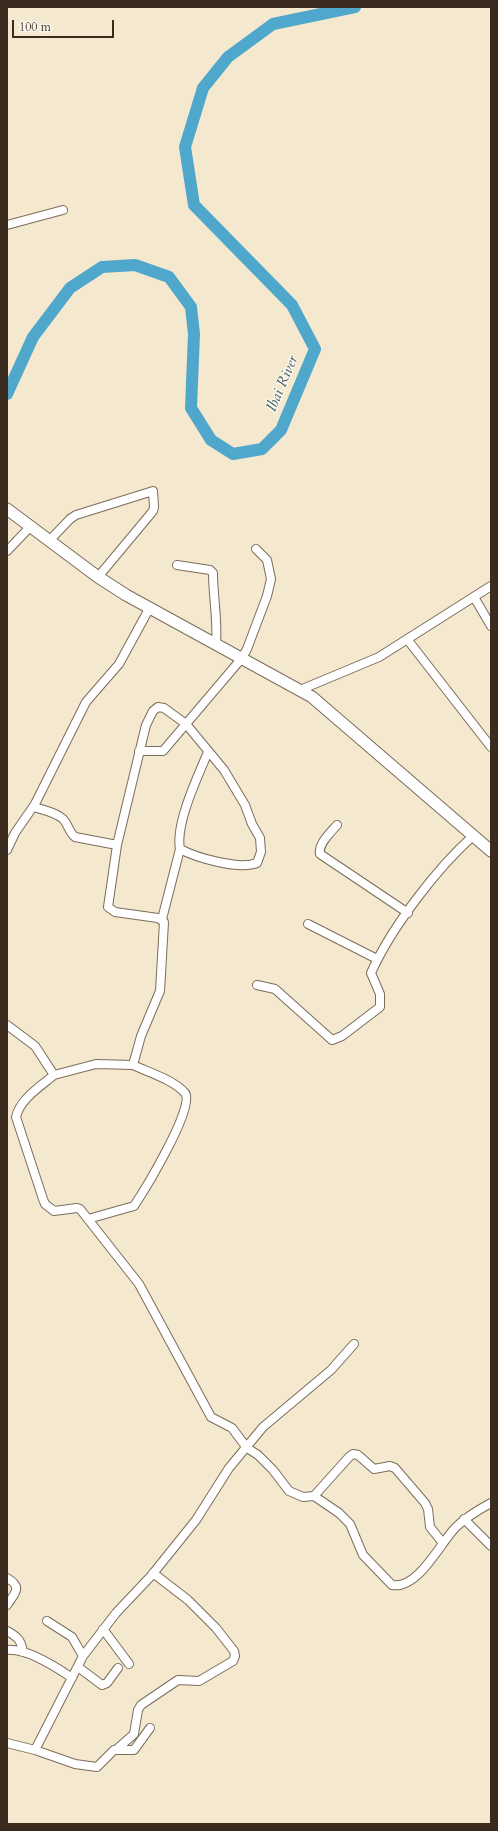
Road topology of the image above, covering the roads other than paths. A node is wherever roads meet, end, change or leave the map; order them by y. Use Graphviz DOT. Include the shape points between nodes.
graph roads {
  1 [pos="63,210"];
  2 [pos="7,225"];
  3 [pos="7,509"];
  4 [pos="31,526"];
  5 [pos="49,541"];
  6 [pos="256,549"];
  7 [pos="7,551"];
  8 [pos="177,565"];
  9 [pos="98,577"];
  10 [pos="491,586"];
  11 [pos="474,597"];
  12 [pos="150,608"];
  13 [pos="491,626"];
  14 [pos="407,639"];
  15 [pos="216,644"];
  16 [pos="242,658"];
  17 [pos="300,690"];
  18 [pos="186,724"];
  19 [pos="491,747"];
  20 [pos="139,751"];
  21 [pos="208,752"];
  22 [pos="34,807"];
  23 [pos="337,825"];
  24 [pos="473,836"];
  25 [pos="117,845"];
  26 [pos="180,849"];
  27 [pos="7,850"];
  28 [pos="491,851"];
  29 [pos="408,913"];
  30 [pos="162,919"];
  31 [pos="308,924"];
  32 [pos="377,959"];
  33 [pos="257,985"];
  34 [pos="7,1025"];
  35 [pos="133,1066"];
  36 [pos="54,1075"];
  37 [pos="88,1219"];
  38 [pos="354,1344"];
  39 [pos="247,1448"];
  40 [pos="314,1496"];
  41 [pos="491,1503"];
  42 [pos="464,1520"];
  43 [pos="442,1542"];
  44 [pos="491,1546"];
  45 [pos="153,1573"];
  46 [pos="7,1578"];
  47 [pos="7,1605"];
  48 [pos="47,1621"];
  49 [pos="104,1629"];
  50 [pos="7,1631"];
  51 [pos="7,1650"];
  52 [pos="23,1652"];
  53 [pos="83,1656"];
  54 [pos="129,1664"];
  55 [pos="78,1667"];
  56 [pos="118,1668"];
  57 [pos="72,1678"];
  58 [pos="150,1728"];
  59 [pos="7,1743"];
  60 [pos="117,1749"];
  61 [pos="35,1750"];
  1 -- 2 [label="street"];
  3 -- 4 [label="main road"];
  4 -- 5 [label="main road"];
  4 -- 7 [label="street"];
  5 -- 9 [label="main road"];
  5 -- 9 [label="street" via="76,515 154,491 153,511"];
  6 -- 16 [label="street" via="267,560 270,586"];
  8 -- 15 [label="street" via="210,570 213,573"];
  9 -- 12 [label="main road"];
  10 -- 11 [label="street"];
  11 -- 13 [label="street"];
  11 -- 14 [label="street"];
  12 -- 15 [label="main road"];
  12 -- 22 [label="street" via="119,664 86,702"];
  14 -- 17 [label="street" via="379,657"];
  14 -- 19 [label="street"];
  15 -- 16 [label="main road"];
  16 -- 17 [label="main road"];
  16 -- 18 [label="street"];
  17 -- 24 [label="main road" via="318,702"];
  18 -- 20 [label="street" via="163,750"];
  18 -- 20 [label="street" via="164,708 158,707 152,711"];
  18 -- 21 [label="street"];
  20 -- 25 [label="street"];
  21 -- 26 [label="street" via="185,811"];
  21 -- 26 [label="street" via="224,770 242,800 260,838 261,852 257,863 251,866 212,860"];
  22 -- 25 [label="street" via="59,816 75,837"];
  22 -- 27 [label="street" via="19,827"];
  23 -- 29 [label="street" via="319,849 320,854"];
  24 -- 28 [label="main road"];
  24 -- 29 [label="street" via="449,859"];
  25 -- 30 [label="street" via="108,907 115,912"];
  26 -- 30 [label="street"];
  29 -- 32 [label="street"];
  30 -- 35 [label="street" via="164,930 160,991 141,1036"];
  31 -- 32 [label="street"];
  32 -- 33 [label="street" via="372,972 380,994 380,1007 336,1040 332,1040 275,990"];
  34 -- 36 [label="street" via="35,1046"];
  35 -- 36 [label="street" via="96,1064"];
  35 -- 37 [label="street" via="167,1080 186,1093 188,1100 151,1181 134,1206"];
  36 -- 37 [label="street" via="19,1108 16,1117 18,1126 45,1204 54,1211 80,1209"];
  37 -- 39 [label="street" via="139,1284 211,1417 232,1428"];
  38 -- 39 [label="street" via="331,1370 263,1427"];
  39 -- 40 [label="street" via="265,1461 289,1491 303,1497"];
  39 -- 45 [label="street" via="229,1468 196,1520"];
  40 -- 43 [label="street" via="350,1524 363,1555 392,1585 403,1585 426,1567"];
  40 -- 43 [label="street" via="353,1454 358,1455 374,1470 390,1466 395,1468 425,1503 430,1527"];
  41 -- 42 [label="street"];
  42 -- 43 [label="street"];
  42 -- 44 [label="street"];
  45 -- 49 [label="street"];
  45 -- 60 [label="street" via="188,1600 216,1628 235,1656 233,1661 199,1682 178,1680 141,1705 134,1734"];
  46 -- 47 [label="street" via="15,1583 16,1590"];
  48 -- 53 [label="street" via="72,1637"];
  49 -- 53 [label="street"];
  49 -- 54 [label="street"];
  50 -- 52 [label="street" via="22,1642"];
  51 -- 52 [label="street"];
  52 -- 57 [label="street" via="56,1667"];
  53 -- 55 [label="street"];
  55 -- 56 [label="street" via="102,1685 107,1683"];
  55 -- 57 [label="street"];
  57 -- 61 [label="street"];
  58 -- 60 [label="street" via="134,1750"];
  59 -- 61 [label="street"];
  60 -- 61 [label="street" via="93,1768"];
}
